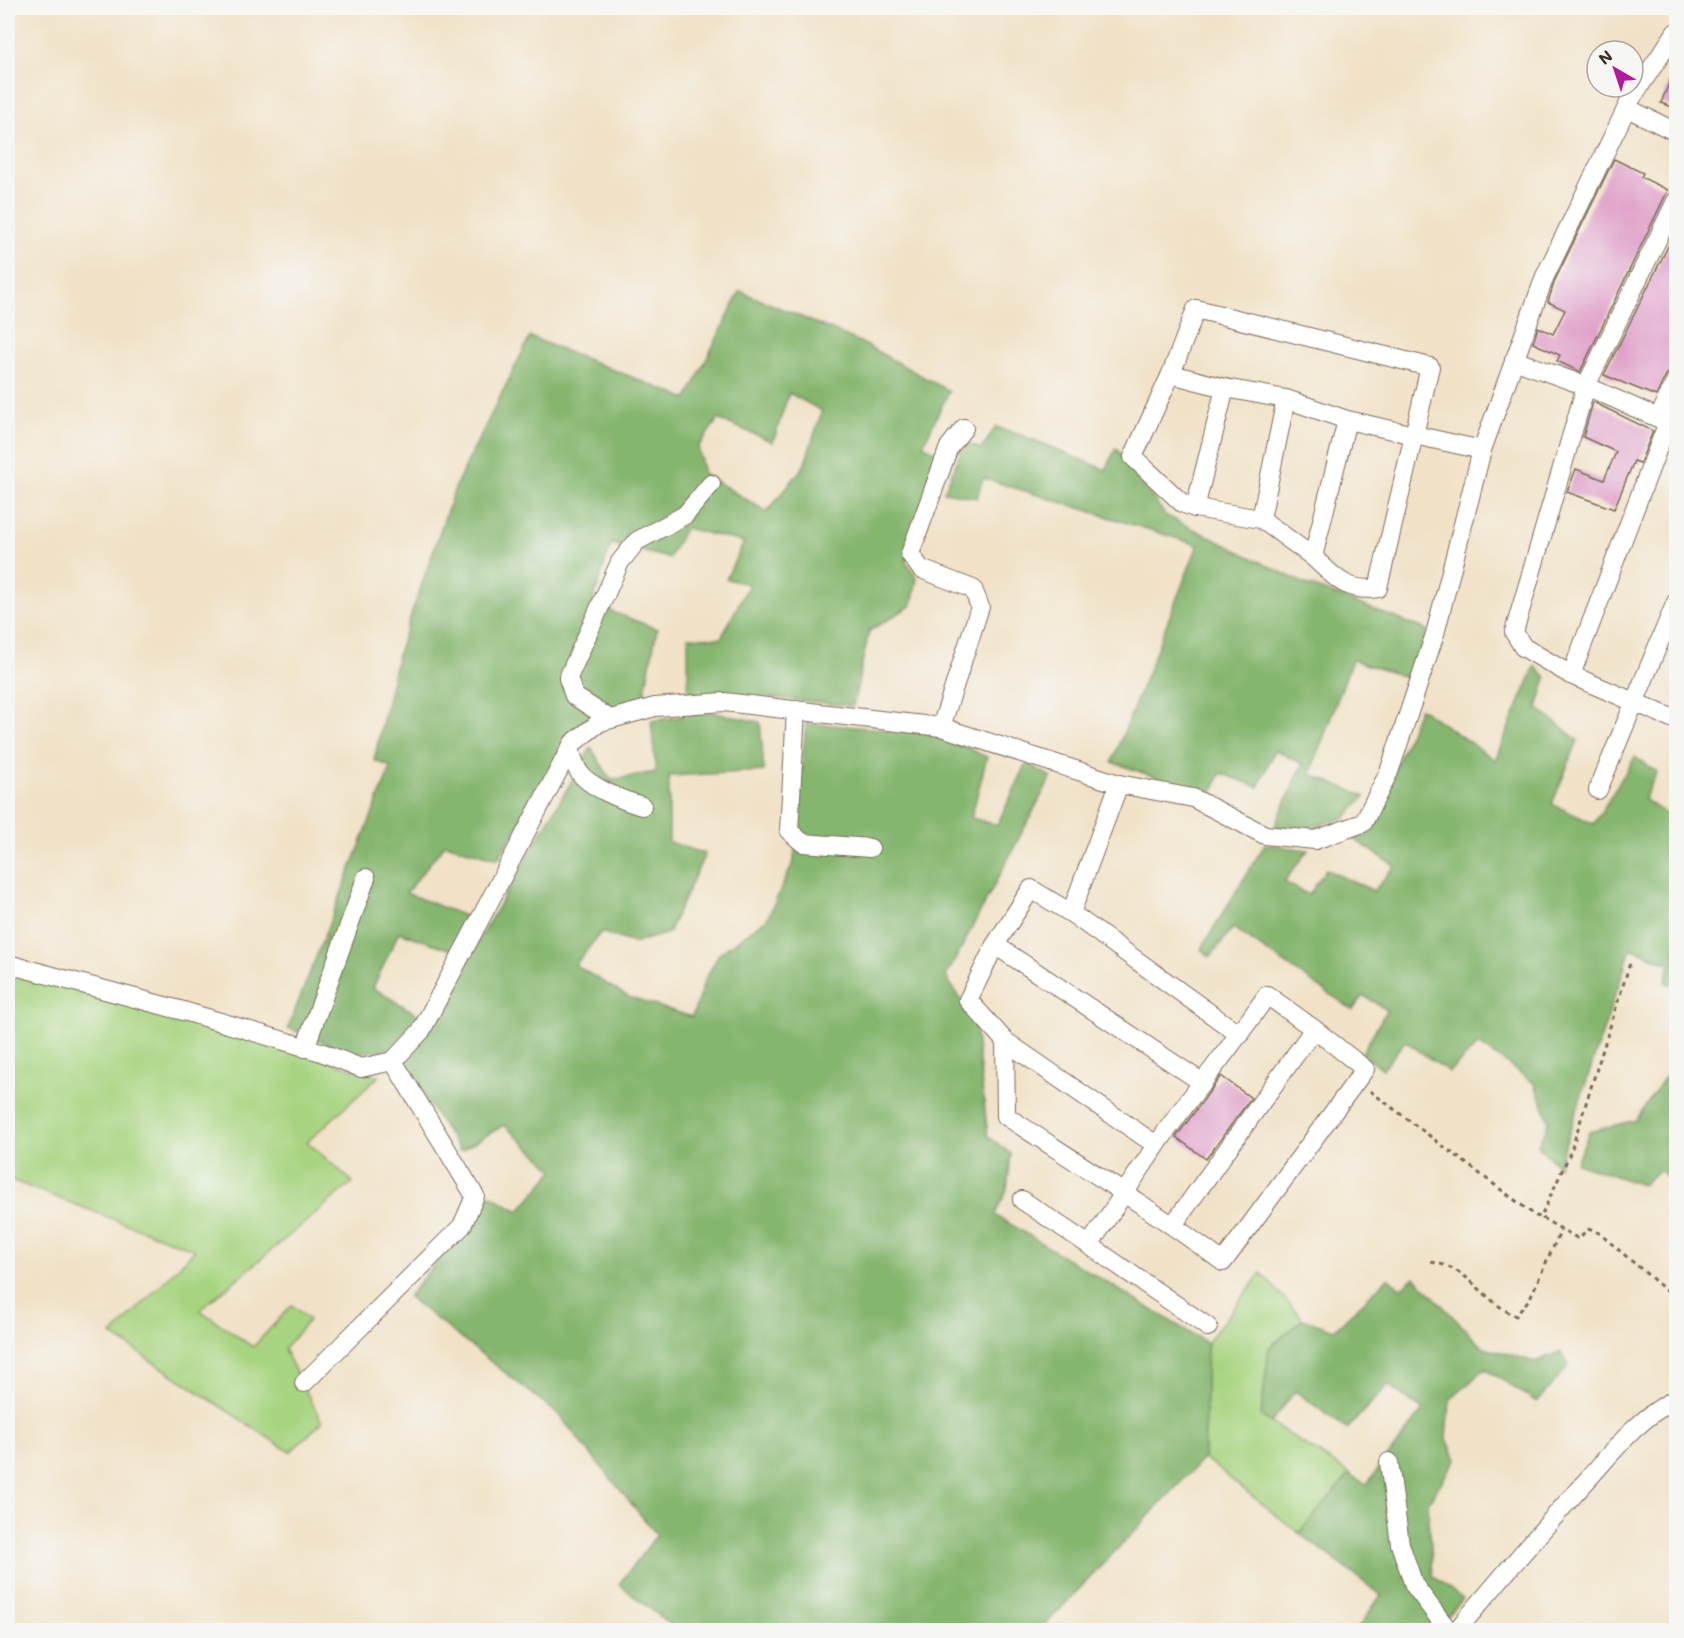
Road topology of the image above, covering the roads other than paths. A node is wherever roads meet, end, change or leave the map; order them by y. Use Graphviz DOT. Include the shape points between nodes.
graph roads {
  1 [pos="1677,32"];
  2 [pos="1627,108"];
  3 [pos="1677,132"];
  4 [pos="1677,201"];
  5 [pos="1514,360"];
  6 [pos="1171,374"];
  7 [pos="1677,380"];
  8 [pos="1586,386"];
  9 [pos="1225,388"];
  10 [pos="1286,399"];
  11 [pos="1347,420"];
  12 [pos="1668,422"];
  13 [pos="964,428"];
  14 [pos="1413,434"];
  15 [pos="1482,450"];
  16 [pos="711,484"];
  17 [pos="1195,508"];
  18 [pos="1261,519"];
  19 [pos="1313,557"];
  20 [pos="1677,602"];
  21 [pos="1571,675"];
  22 [pos="1634,704"];
  23 [pos="796,710"];
  24 [pos="610,719"];
  25 [pos="1677,720"];
  26 [pos="941,727"];
  27 [pos="570,750"];
  28 [pos="1119,784"];
  29 [pos="1598,790"];
  30 [pos="642,806"];
  31 [pos="870,848"];
  32 [pos="366,878"];
  33 [pos="1071,913"];
  34 [pos="995,945"];
  35 [pos="8,964"];
  36 [pos="1314,1029"];
  37 [pos="1240,1035"];
  38 [pos="1005,1041"];
  39 [pos="305,1048"];
  40 [pos="393,1061"];
  41 [pos="1203,1083"];
  42 [pos="1156,1145"];
  43 [pos="1124,1195"];
  44 [pos="1022,1200"];
  45 [pos="1173,1225"];
  46 [pos="1089,1245"];
  47 [pos="1208,1327"];
  48 [pos="304,1383"];
  49 [pos="1677,1399"];
  50 [pos="1389,1462"];
  51 [pos="1448,1630"];
  52 [pos="1457,1630"];
  1 -- 2 [label="street"];
  2 -- 3 [label="street"];
  2 -- 5 [label="street" via="1545,276"];
  4 -- 8 [label="street"];
  5 -- 8 [label="street"];
  5 -- 15 [label="street"];
  6 -- 9 [label="street"];
  6 -- 14 [label="street" via="1196,309 1430,367"];
  6 -- 17 [label="street" via="1133,457 1182,503"];
  7 -- 12 [label="street"];
  8 -- 12 [label="street"];
  8 -- 21 [label="street" via="1514,632 1522,646"];
  9 -- 10 [label="street"];
  9 -- 17 [label="street"];
  10 -- 11 [label="street"];
  10 -- 18 [label="street"];
  11 -- 14 [label="street"];
  11 -- 19 [label="street"];
  12 -- 21 [label="street"];
  13 -- 26 [label="street" via="949,447 910,554 921,569 973,589 980,607"];
  14 -- 15 [label="street"];
  14 -- 19 [label="street" via="1378,588 1345,585"];
  15 -- 28 [label="street" via="1435,634 1389,772 1363,823 1315,840 1265,835 1192,798"];
  16 -- 24 [label="street" via="685,515 637,541 620,562 568,678 574,696"];
  17 -- 18 [label="street"];
  18 -- 19 [label="street"];
  20 -- 22 [label="street"];
  21 -- 22 [label="street"];
  22 -- 25 [label="street"];
  22 -- 29 [label="street"];
  23 -- 24 [label="street" via="724,702 655,707"];
  23 -- 26 [label="street"];
  23 -- 31 [label="street" via="789,831 803,843"];
  24 -- 27 [label="street" via="600,722 573,743"];
  26 -- 28 [label="street"];
  27 -- 30 [label="street" via="579,773 592,784"];
  27 -- 40 [label="street" via="421,1031"];
  28 -- 33 [label="street"];
  32 -- 39 [label="street"];
  33 -- 34 [label="street" via="1031,890"];
  33 -- 37 [label="street"];
  34 -- 38 [label="street" via="968,1000"];
  34 -- 41 [label="street"];
  35 -- 39 [label="street"];
  36 -- 37 [label="street" via="1267,994"];
  36 -- 45 [label="street"];
  36 -- 45 [label="street" via="1365,1069 1223,1262"];
  37 -- 41 [label="street"];
  38 -- 42 [label="street"];
  38 -- 43 [label="street" via="1006,1116"];
  39 -- 40 [label="street" via="361,1068"];
  40 -- 48 [label="street" via="475,1196 462,1226"];
  41 -- 42 [label="street"];
  42 -- 43 [label="street"];
  43 -- 45 [label="street"];
  43 -- 46 [label="street"];
  44 -- 46 [label="street"];
  46 -- 47 [label="street"];
  49 -- 52 [label="street" via="1630,1432"];
  50 -- 51 [label="street" via="1400,1544 1414,1585"];
}
